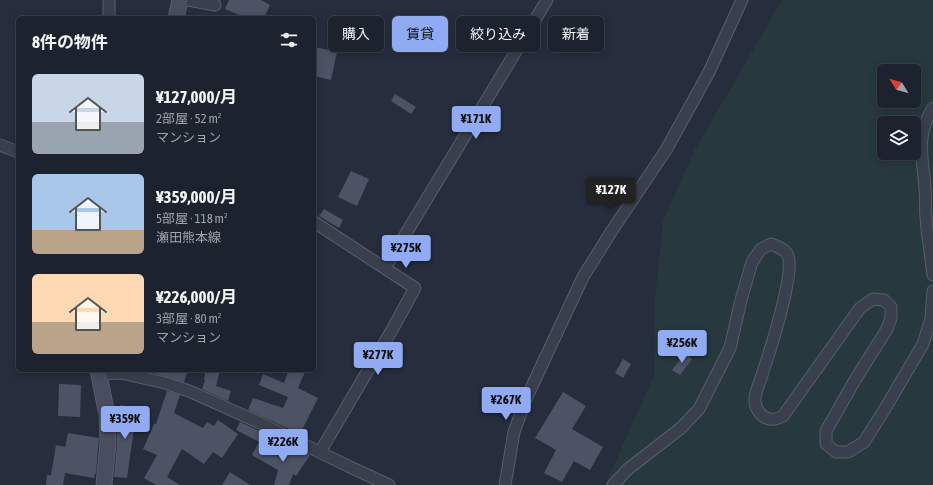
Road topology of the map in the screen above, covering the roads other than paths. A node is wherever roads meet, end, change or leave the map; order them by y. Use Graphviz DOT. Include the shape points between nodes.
graph roads {
  1 [pos="109,0"];
  2 [pos="180,0"];
  3 [pos="188,0"];
  4 [pos="548,0"];
  5 [pos="742,0"];
  6 [pos="215,5"];
  7 [pos="109,16"];
  8 [pos="176,16"];
  9 [pos="933,108"];
  10 [pos="0,146"];
  11 [pos="16,151"];
  12 [pos="316,223"];
  13 [pos="385,268"];
  14 [pos="933,275"];
  15 [pos="933,291"];
  16 [pos="99,372"];
  17 [pos="320,452"];
  18 [pos="104,485"];
  19 [pos="389,485"];
  20 [pos="505,485"];
  21 [pos="613,485"];
  1 -- 7 [label="street"];
  2 -- 8 [label="main road"];
  3 -- 6 [label="street"];
  4 -- 13 [label="street"];
  5 -- 20 [label="street" via="709,72 666,150 583,277 526,399 514,432"];
  9 -- 14 [label="street" via="928,116 921,143 921,157"];
  10 -- 11 [label="street"];
  12 -- 13 [label="street"];
  13 -- 17 [label="street" via="415,288"];
  15 -- 21 [label="street" via="931,319 923,344 886,408 864,442 848,452 836,452 826,444 826,431 887,329 891,318 890,308 884,300 873,299 860,308 783,416 774,420 765,418 757,410 755,398 774,338 790,262 788,254 781,248 771,244 761,249 752,262 730,348 699,409 681,428 628,469"];
  16 -- 17 [label="street" via="120,373 189,391"];
  16 -- 18 [label="main road" via="107,415 108,443"];
  17 -- 19 [label="street"];
}
